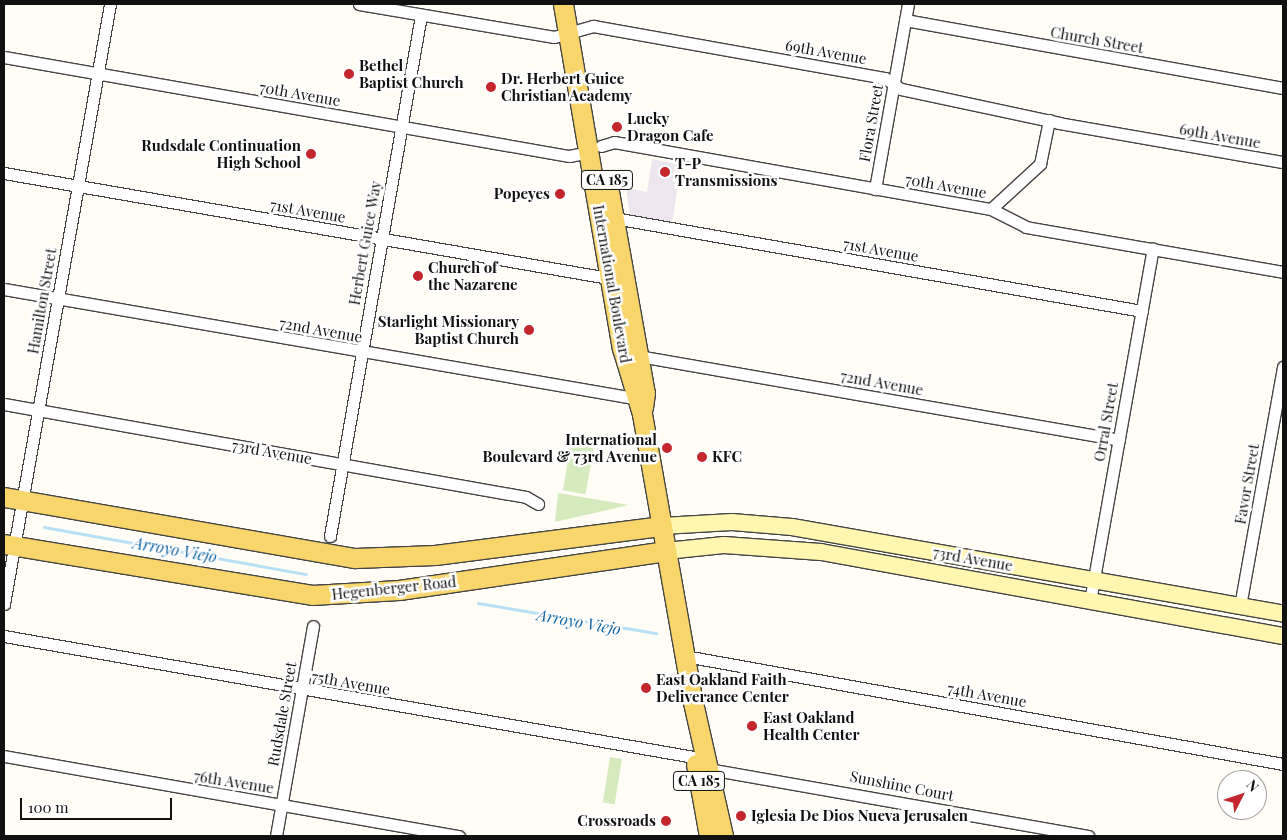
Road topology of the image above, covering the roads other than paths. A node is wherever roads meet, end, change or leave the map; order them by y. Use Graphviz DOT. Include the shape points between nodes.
graph roads {
  1 [pos="110,4"];
  2 [pos="359,4"];
  3 [pos="564,4"];
  4 [pos="576,4"];
  5 [pos="908,4"];
  6 [pos="420,14"];
  7 [pos="905,20"];
  8 [pos="575,32"];
  9 [pos="4,57"];
  10 [pos="98,74"];
  11 [pos="894,84"];
  12 [pos="1283,88"];
  13 [pos="1049,120"];
  14 [pos="400,127"];
  15 [pos="595,149"];
  16 [pos="1283,162"];
  17 [pos="4,172"];
  18 [pos="78,186"];
  19 [pos="875,189"];
  20 [pos="990,209"];
  21 [pos="614,218"];
  22 [pos="381,239"];
  23 [pos="1153,249"];
  24 [pos="1283,272"];
  25 [pos="608,278"];
  26 [pos="4,288"];
  27 [pos="58,298"];
  28 [pos="1142,311"];
  29 [pos="360,352"];
  30 [pos="639,356"];
  31 [pos="1283,367"];
  32 [pos="4,404"];
  33 [pos="638,406"];
  34 [pos="38,410"];
  35 [pos="1119,440"];
  36 [pos="341,465"];
  37 [pos="4,497"];
  38 [pos="22,500"];
  39 [pos="538,504"];
  40 [pos="662,526"];
  41 [pos="330,536"];
  42 [pos="9,545"];
  43 [pos="666,551"];
  44 [pos="1093,580"];
  45 [pos="1090,601"];
  46 [pos="4,604"];
  47 [pos="1240,606"];
  48 [pos="1283,614"];
  49 [pos="313,626"];
  50 [pos="4,636"];
  51 [pos="1283,636"];
  52 [pos="685,656"];
  53 [pos="302,690"];
  54 [pos="692,698"];
  55 [pos="4,756"];
  56 [pos="694,757"];
  57 [pos="1283,764"];
  58 [pos="709,768"];
  59 [pos="283,805"];
  60 [pos="276,836"];
  61 [pos="459,836"];
  62 [pos="708,836"];
  63 [pos="723,836"];
  64 [pos="1088,836"];
  1 -- 10 [label="street, Hamilton Street"];
  2 -- 6 [label="street, 69th Avenue"];
  3 -- 8 [label="main road, International Boulevard / CA 185"];
  4 -- 8 [label="main road, International Boulevard / CA 185"];
  5 -- 7 [label="street, Flora Street"];
  6 -- 8 [label="street, 69th Avenue" via="546,36"];
  6 -- 14 [label="street, Herbert Guice Way"];
  7 -- 11 [label="street, Flora Street"];
  7 -- 12 [label="street, Church Street"];
  8 -- 11 [label="street, 69th Avenue" via="593,26 885,78"];
  8 -- 15 [label="main road, International Boulevard / CA 185"];
  9 -- 10 [label="street, 70th Avenue"];
  10 -- 14 [label="street, 70th Avenue"];
  10 -- 18 [label="street, Hamilton Street"];
  11 -- 13 [label="street, 69th Avenue"];
  11 -- 19 [label="street, Flora Street"];
  13 -- 16 [label="street, 69th Avenue"];
  13 -- 20 [label="street" via="1040,164"];
  14 -- 15 [label="street, 70th Avenue" via="569,156"];
  14 -- 22 [label="street, Herbert Guice Way"];
  15 -- 19 [label="street, 70th Avenue" via="614,142"];
  15 -- 21 [label="main road, International Boulevard / CA 185"];
  15 -- 25 [label="main road, International Boulevard / CA 185"];
  17 -- 18 [label="street, 71st Avenue"];
  18 -- 22 [label="street, 71st Avenue"];
  18 -- 27 [label="street, Hamilton Street"];
  19 -- 20 [label="street, 70th Avenue"];
  20 -- 23 [label="street, 70th Avenue" via="1026,227"];
  21 -- 28 [label="street, 71st Avenue"];
  21 -- 30 [label="main road, International Boulevard / CA 185"];
  22 -- 25 [label="street, 71st Avenue"];
  22 -- 29 [label="street, Herbert Guice Way"];
  23 -- 24 [label="street, 70th Avenue"];
  23 -- 28 [label="street, Orral Street"];
  25 -- 33 [label="main road, International Boulevard / CA 185"];
  26 -- 27 [label="street, 72nd Avenue"];
  27 -- 29 [label="street, 72nd Avenue"];
  27 -- 34 [label="street, Hamilton Street"];
  28 -- 35 [label="street, Orral Street"];
  29 -- 33 [label="street, 72nd Avenue"];
  29 -- 36 [label="street, Herbert Guice Way"];
  30 -- 33 [label="main road, International Boulevard / CA 185" via="645,393"];
  30 -- 35 [label="street, 72nd Avenue"];
  31 -- 47 [label="street, Favor Street"];
  32 -- 34 [label="street, 73rd Avenue"];
  33 -- 40 [label="main road, International Boulevard / CA 185"];
  34 -- 36 [label="street, 73rd Avenue"];
  34 -- 38 [label="street, Hamilton Street"];
  35 -- 44 [label="street, Orral Street"];
  36 -- 39 [label="street, 73rd Avenue" via="526,497"];
  36 -- 41 [label="street, Herbert Guice Way"];
  37 -- 38 [label="main road, Hegenberger Road"];
  38 -- 40 [label="main road, Hegenberger Road" via="355,558 435,555"];
  38 -- 42 [label="street, Hamilton Street"];
  40 -- 43 [label="main road, International Boulevard / CA 185"];
  40 -- 44 [label="main road, 73rd Avenue" via="732,522 792,527"];
  42 -- 43 [label="main road, Hegenberger Road" via="312,595 399,590"];
  42 -- 46 [label="street, Hamilton Street"];
  43 -- 45 [label="main road, 73rd Avenue" via="724,545 821,552"];
  43 -- 52 [label="main road, International Boulevard / CA 185"];
  44 -- 45 [label="street, Orral Street"];
  44 -- 47 [label="main road, 73rd Avenue"];
  45 -- 51 [label="main road, 73rd Avenue"];
  47 -- 48 [label="main road, 73rd Avenue"];
  49 -- 53 [label="street, Rudsdale Street"];
  50 -- 53 [label="street, 75th Avenue"];
  52 -- 54 [label="main road, International Boulevard / CA 185"];
  52 -- 57 [label="street, 74th Avenue"];
  53 -- 56 [label="street, 75th Avenue"];
  53 -- 59 [label="street, Rudsdale Street"];
  54 -- 56 [label="main road, International Boulevard / CA 185" via="688,721"];
  54 -- 58 [label="main road, International Boulevard / CA 185"];
  55 -- 59 [label="street, 76th Avenue"];
  56 -- 62 [label="main road, International Boulevard / CA 185"];
  58 -- 63 [label="main road, International Boulevard / CA 185"];
  58 -- 64 [label="street, Sunshine Court"];
  59 -- 60 [label="street, Rudsdale Street"];
  59 -- 61 [label="street, 76th Avenue"];
}
